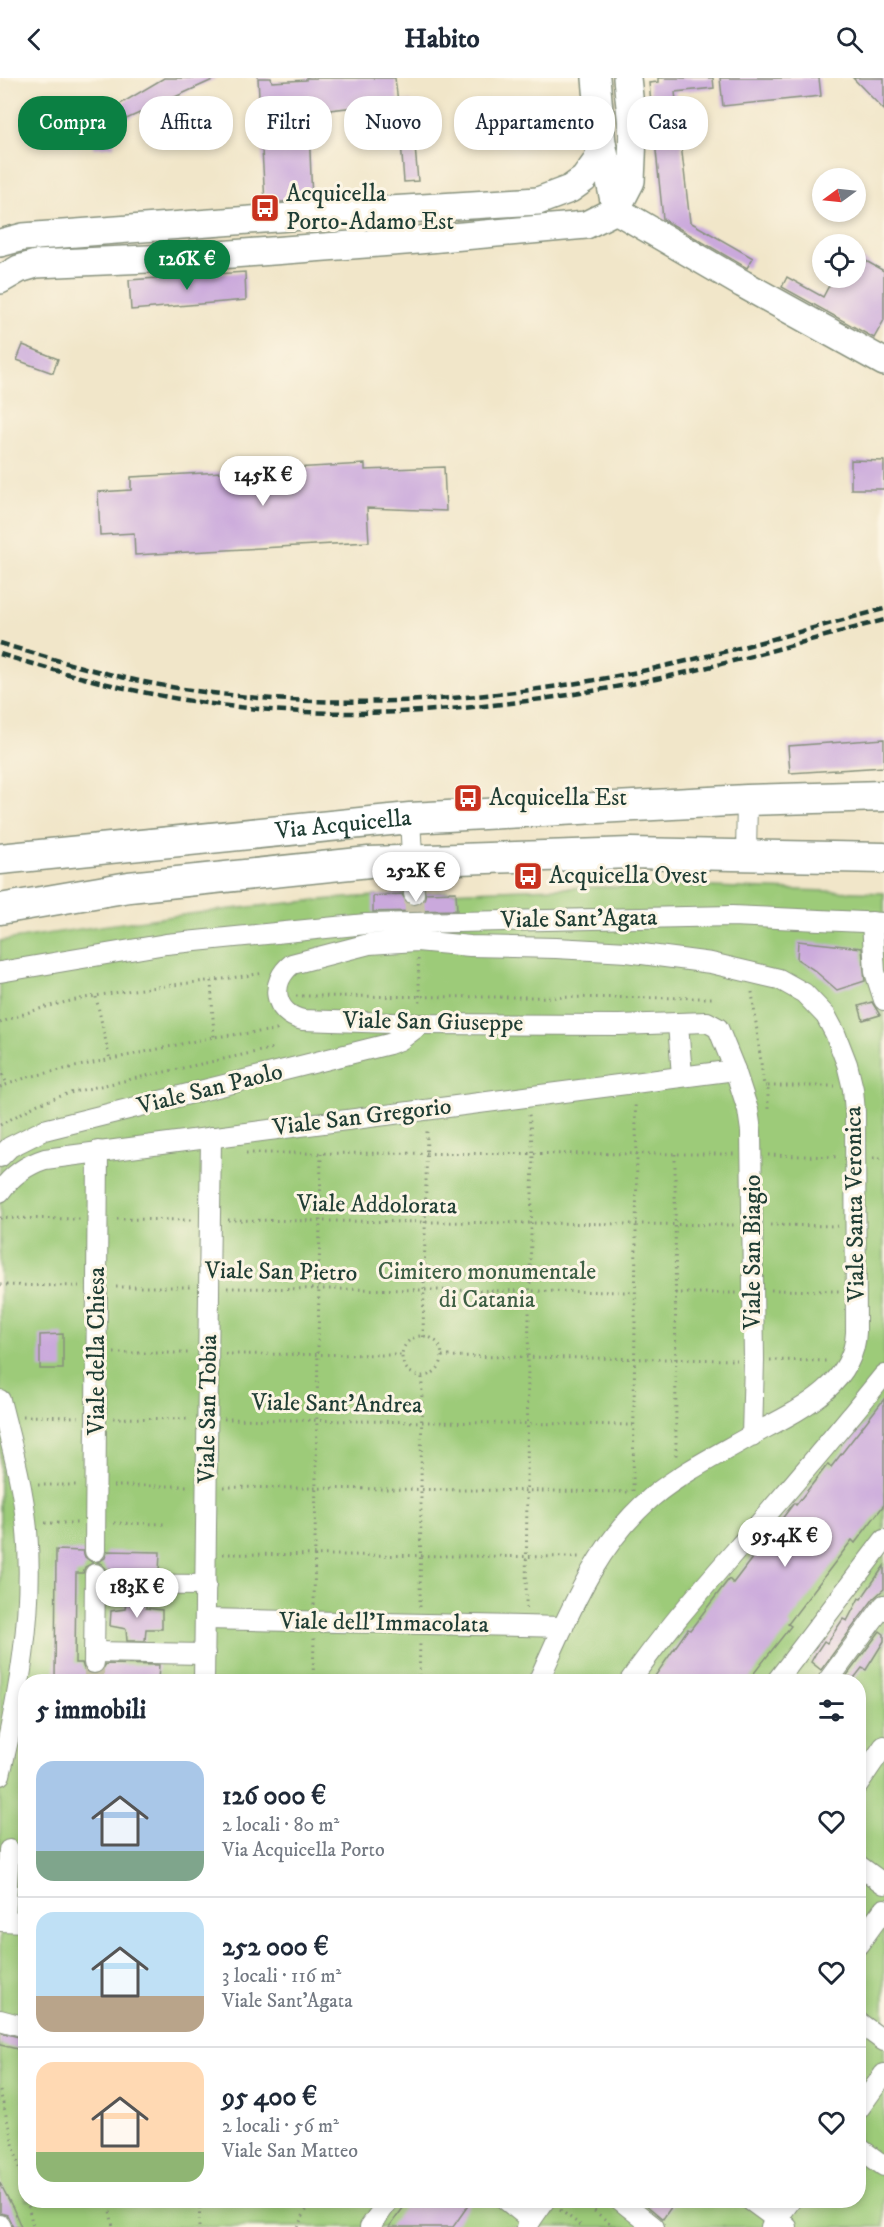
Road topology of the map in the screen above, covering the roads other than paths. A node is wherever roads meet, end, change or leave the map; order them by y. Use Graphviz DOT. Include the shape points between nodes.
graph roads {
  1 [pos="596,78"];
  2 [pos="627,78"];
  3 [pos="598,96"];
  4 [pos="629,96"];
  5 [pos="600,150"];
  6 [pos="604,150"];
  7 [pos="632,150"];
  8 [pos="635,150"];
  9 [pos="616,210"];
  10 [pos="356,212"];
  11 [pos="586,225"];
  12 [pos="643,226"];
  13 [pos="0,243"];
  14 [pos="359,245"];
  15 [pos="0,280"];
  16 [pos="884,362"];
  17 [pos="884,796"];
  18 [pos="747,800"];
  19 [pos="410,818"];
  20 [pos="746,855"];
  21 [pos="884,858"];
  22 [pos="0,859"];
  23 [pos="413,861"];
  24 [pos="414,894"];
  25 [pos="0,909"];
  26 [pos="878,923"];
  27 [pos="416,926"];
  28 [pos="1,973"];
  29 [pos="884,1000"];
  30 [pos="421,1024"];
  31 [pos="678,1024"];
  32 [pos="735,1070"];
  33 [pos="682,1076"];
  34 [pos="211,1145"];
  35 [pos="98,1151"];
  36 [pos="0,1157"];
  37 [pos="0,1192"];
  38 [pos="884,1374"];
  39 [pos="0,1400"];
  40 [pos="752,1436"];
  41 [pos="884,1540"];
  42 [pos="95,1551"];
  43 [pos="206,1586"];
  44 [pos="884,1605"];
  45 [pos="205,1619"];
  46 [pos="562,1627"];
  47 [pos="205,1654"];
  48 [pos="21,1674"];
  49 [pos="204,1674"];
  50 [pos="541,1674"];
  51 [pos="634,1674"];
  52 [pos="782,1674"];
  53 [pos="833,1674"];
  54 [pos="18,1693"];
  55 [pos="884,1746"];
  56 [pos="866,1772"];
  57 [pos="0,1775"];
  58 [pos="11,1850"];
  59 [pos="866,1871"];
  60 [pos="884,1884"];
  61 [pos="884,1909"];
  62 [pos="3,1921"];
  63 [pos="18,1922"];
  64 [pos="866,1934"];
  65 [pos="0,2020"];
  66 [pos="18,2025"];
  67 [pos="866,2028"];
  68 [pos="884,2041"];
  69 [pos="884,2074"];
  70 [pos="866,2099"];
  71 [pos="866,2153"];
  72 [pos="884,2166"];
  73 [pos="383,2208"];
  74 [pos="514,2208"];
  75 [pos="546,2208"];
  76 [pos="630,2208"];
  77 [pos="759,2208"];
  78 [pos="787,2208"];
  79 [pos="529,2223"];
  80 [pos="778,2225"];
  81 [pos="370,2227"];
  82 [pos="654,2227"];
  1 -- 3 [label="main road"];
  2 -- 4 [label="main road"];
  5 -- 10 [label="main road" via="584,179 538,201"];
  6 -- 9 [label="main road"];
  7 -- 9 [label="main road" via="631,181"];
  8 -- 12 [label="main road"];
  9 -- 11 [label="main road"];
  9 -- 12 [label="main road"];
  10 -- 13 [label="main road" via="23,237"];
  10 -- 14 [label="main road"];
  11 -- 12 [label="main road"];
  11 -- 14 [label="main road"];
  12 -- 16 [label="main road"];
  14 -- 15 [label="main road" via="36,264"];
  17 -- 18 [label="main road"];
  18 -- 19 [label="main road"];
  18 -- 20 [label="street"];
  19 -- 22 [label="main road, Via Acquicella"];
  19 -- 23 [label="street, Via Acquicella"];
  20 -- 21 [label="main road"];
  20 -- 23 [label="main road" via="631,853"];
  23 -- 24 [label="street"];
  23 -- 25 [label="main road, Via Acquicella" via="369,862 129,887"];
  26 -- 27 [label="street, Viale Sant'Agata" via="732,916"];
  26 -- 29 [label="street" via="874,972"];
  27 -- 28 [label="street, Viale Sant'Agata" via="366,924 166,944"];
  27 -- 30 [label="street, Viale San Giuseppe" via="369,944 292,964 279,979 278,997 286,1013 303,1020"];
  27 -- 40 [label="street, Viale Santa Veronica" via="470,946 627,952 711,963 779,979 804,993 825,1016 847,1064 855,1112 856,1347 834,1382 818,1396"];
  30 -- 31 [label="street, Viale San Giuseppe"];
  30 -- 36 [label="street, Viale San Paolo" via="389,1044 44,1130 10,1147"];
  31 -- 32 [label="street, Viale San Giuseppe" via="707,1022 718,1028"];
  31 -- 33 [label="street"];
  32 -- 33 [label="street, Viale San Gregorio"];
  32 -- 40 [label="street, Viale San Biagio" via="760,1155 763,1360"];
  33 -- 34 [label="street, Viale San Gregorio" via="427,1109"];
  34 -- 35 [label="street, Viale San Gregorio"];
  34 -- 43 [label="street, Viale San Tobia"];
  35 -- 37 [label="street, Viale San Gregorio" via="33,1162 10,1178"];
  35 -- 42 [label="street, Viale della Chiesa"];
  38 -- 51 [label="street" via="690,1602"];
  39 -- 48 [label="street" via="27,1530 28,1587"];
  40 -- 46 [label="street, Viale Santa Veronica" via="676,1480 623,1524 608,1542"];
  41 -- 52 [label="street"];
  43 -- 45 [label="street, Viale San Tobia"];
  43 -- 47 [label="street" via="95,1579 94,1658"];
  44 -- 53 [label="street"];
  45 -- 46 [label="street, Viale dell'Immacolata"];
  45 -- 47 [label="street, Viale San Tobia"];
  46 -- 50 [label="street, Viale Santa Veronica"];
  47 -- 49 [label="street, Viale San Tobia"];
  54 -- 57 [label="street"];
  55 -- 56 [label="street"];
  58 -- 62 [label="street"];
  59 -- 60 [label="street"];
  61 -- 64 [label="street"];
  62 -- 63 [label="street"];
  65 -- 66 [label="street"];
  67 -- 68 [label="street"];
  69 -- 70 [label="street"];
  71 -- 72 [label="street"];
  73 -- 81 [label="street"];
  74 -- 79 [label="street"];
  75 -- 79 [label="street"];
  76 -- 82 [label="street"];
  77 -- 80 [label="street"];
  78 -- 80 [label="street"];
}
